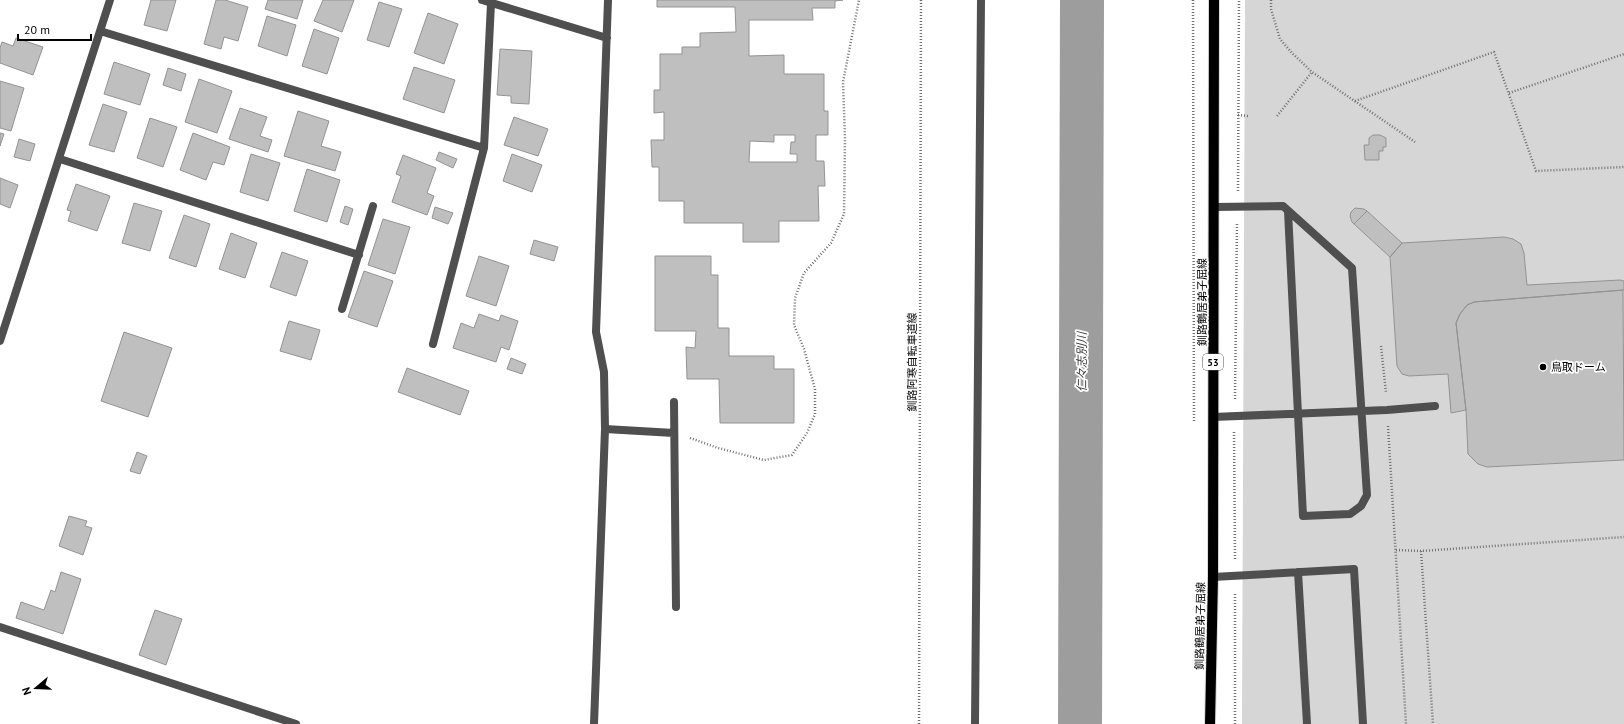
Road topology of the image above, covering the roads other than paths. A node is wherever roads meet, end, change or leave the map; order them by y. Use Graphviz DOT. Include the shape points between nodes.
graph roads {
  1 [pos="110,0"];
  2 [pos="482,0"];
  3 [pos="608,0"];
  4 [pos="981,0"];
  5 [pos="1214,0"];
  6 [pos="491,2"];
  7 [pos="100,31"];
  8 [pos="607,38"];
  9 [pos="484,148"];
  10 [pos="60,159"];
  11 [pos="373,206"];
  12 [pos="1214,207"];
  13 [pos="1288,210"];
  14 [pos="358,255"];
  15 [pos="342,309"];
  16 [pos="0,341"];
  17 [pos="433,344"];
  18 [pos="674,402"];
  19 [pos="1435,406"];
  20 [pos="1361,411"];
  21 [pos="1297,414"];
  22 [pos="1213,417"];
  23 [pos="605,429"];
  24 [pos="674,433"];
  25 [pos="1298,572"];
  26 [pos="1213,577"];
  27 [pos="676,607"];
  28 [pos="0,627"];
  29 [pos="296,724"];
  30 [pos="594,724"];
  31 [pos="974,724"];
  32 [pos="1210,724"];
  33 [pos="1306,724"];
  34 [pos="1363,724"];
  1 -- 7 [label="street"];
  2 -- 6 [label="street"];
  3 -- 8 [label="street"];
  4 -- 31 [label="street"];
  5 -- 12 [label="main road, 釧路鶴居弟子屈線 / 53"];
  6 -- 8 [label="street"];
  6 -- 9 [label="street"];
  7 -- 9 [label="street"];
  7 -- 10 [label="street"];
  8 -- 23 [label="street" via="596,332 604,372"];
  9 -- 17 [label="street"];
  10 -- 14 [label="street"];
  10 -- 16 [label="street"];
  11 -- 14 [label="street"];
  12 -- 13 [label="street" via="1283,206"];
  12 -- 22 [label="main road, 釧路鶴居弟子屈線 / 53"];
  13 -- 20 [label="street" via="1352,268"];
  13 -- 21 [label="street"];
  14 -- 15 [label="street"];
  18 -- 24 [label="street"];
  19 -- 20 [label="street"];
  20 -- 21 [label="street"];
  20 -- 21 [label="street" via="1367,495 1361,506 1350,514 1335,515 1303,516"];
  21 -- 22 [label="street"];
  22 -- 26 [label="main road, 釧路鶴居弟子屈線 / 53"];
  23 -- 24 [label="street"];
  23 -- 30 [label="street"];
  24 -- 27 [label="street"];
  25 -- 26 [label="street"];
  25 -- 33 [label="street"];
  25 -- 34 [label="street" via="1354,569"];
  26 -- 32 [label="main road, 釧路鶴居弟子屈線 / 53"];
  28 -- 29 [label="street"];
}
